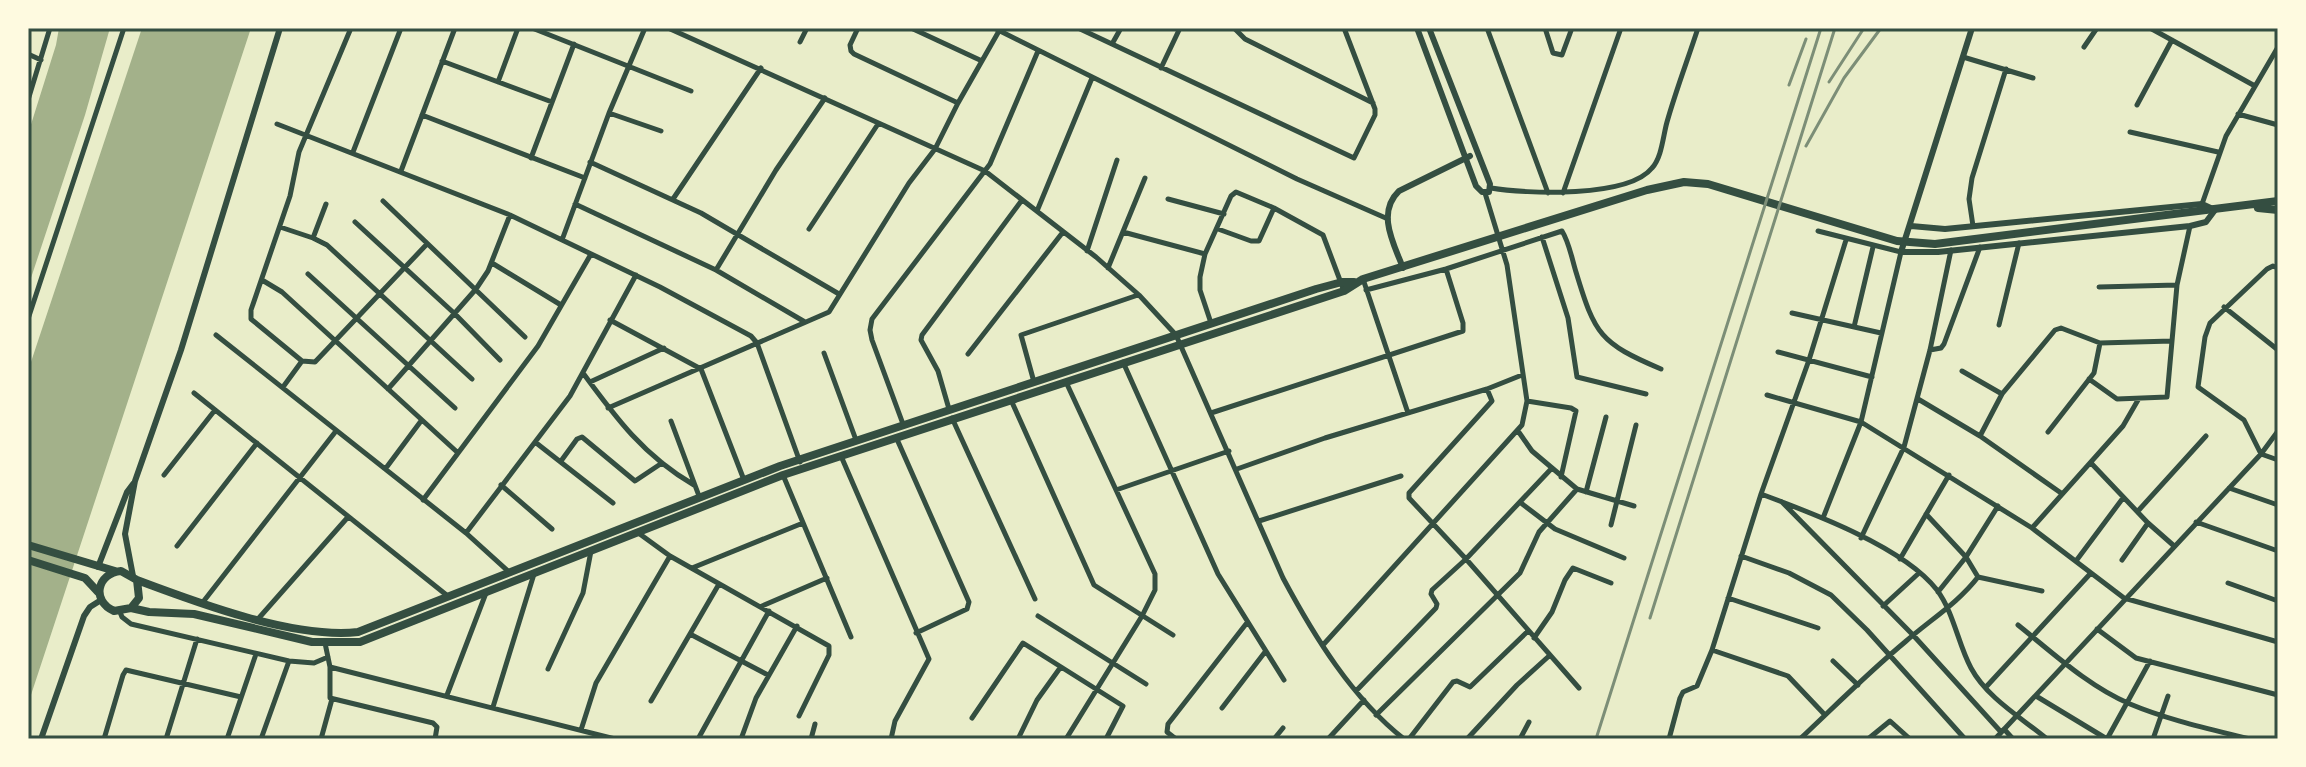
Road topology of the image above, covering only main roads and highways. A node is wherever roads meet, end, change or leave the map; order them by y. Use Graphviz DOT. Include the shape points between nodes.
graph roads {
  1 [pos="2278,201"];
  2 [pos="2245,207"];
  3 [pos="2278,210"];
  4 [pos="1343,286"];
  5 [pos="1178,339"];
  6 [pos="951,414"];
  7 [pos="800,464"];
  8 [pos="28,545"];
  9 [pos="28,560"];
  10 [pos="115,571"];
  11 [pos="135,578"];
  12 [pos="512,578"];
  13 [pos="100,597"];
  14 [pos="131,608"];
  1 -- 2 [label="highway"];
  2 -- 3 [label="highway"];
  2 -- 4 [label="highway" via="1935,244 1897,241 1708,184 1684,182"];
  4 -- 5 [label="highway"];
  4 -- 5 [label="highway" via="1211,324"];
  5 -- 6 [label="highway" via="1034,382"];
  5 -- 6 [label="highway" via="1066,382"];
  6 -- 7 [label="highway" via="896,437"];
  6 -- 7 [label="highway" via="903,424"];
  7 -- 12 [label="highway" via="699,496"];
  7 -- 12 [label="highway" via="534,574"];
  8 -- 10 [label="highway"];
  9 -- 13 [label="highway" via="85,578"];
  10 -- 11 [label="highway"];
  10 -- 13 [label="highway" via="101,582"];
  11 -- 12 [label="highway" via="258,619 313,632 358,632"];
  11 -- 14 [label="highway" via="139,598"];
  12 -- 14 [label="highway" via="372,639 344,643 292,638 194,614"];
  13 -- 14 [label="highway" via="120,612"];
}
